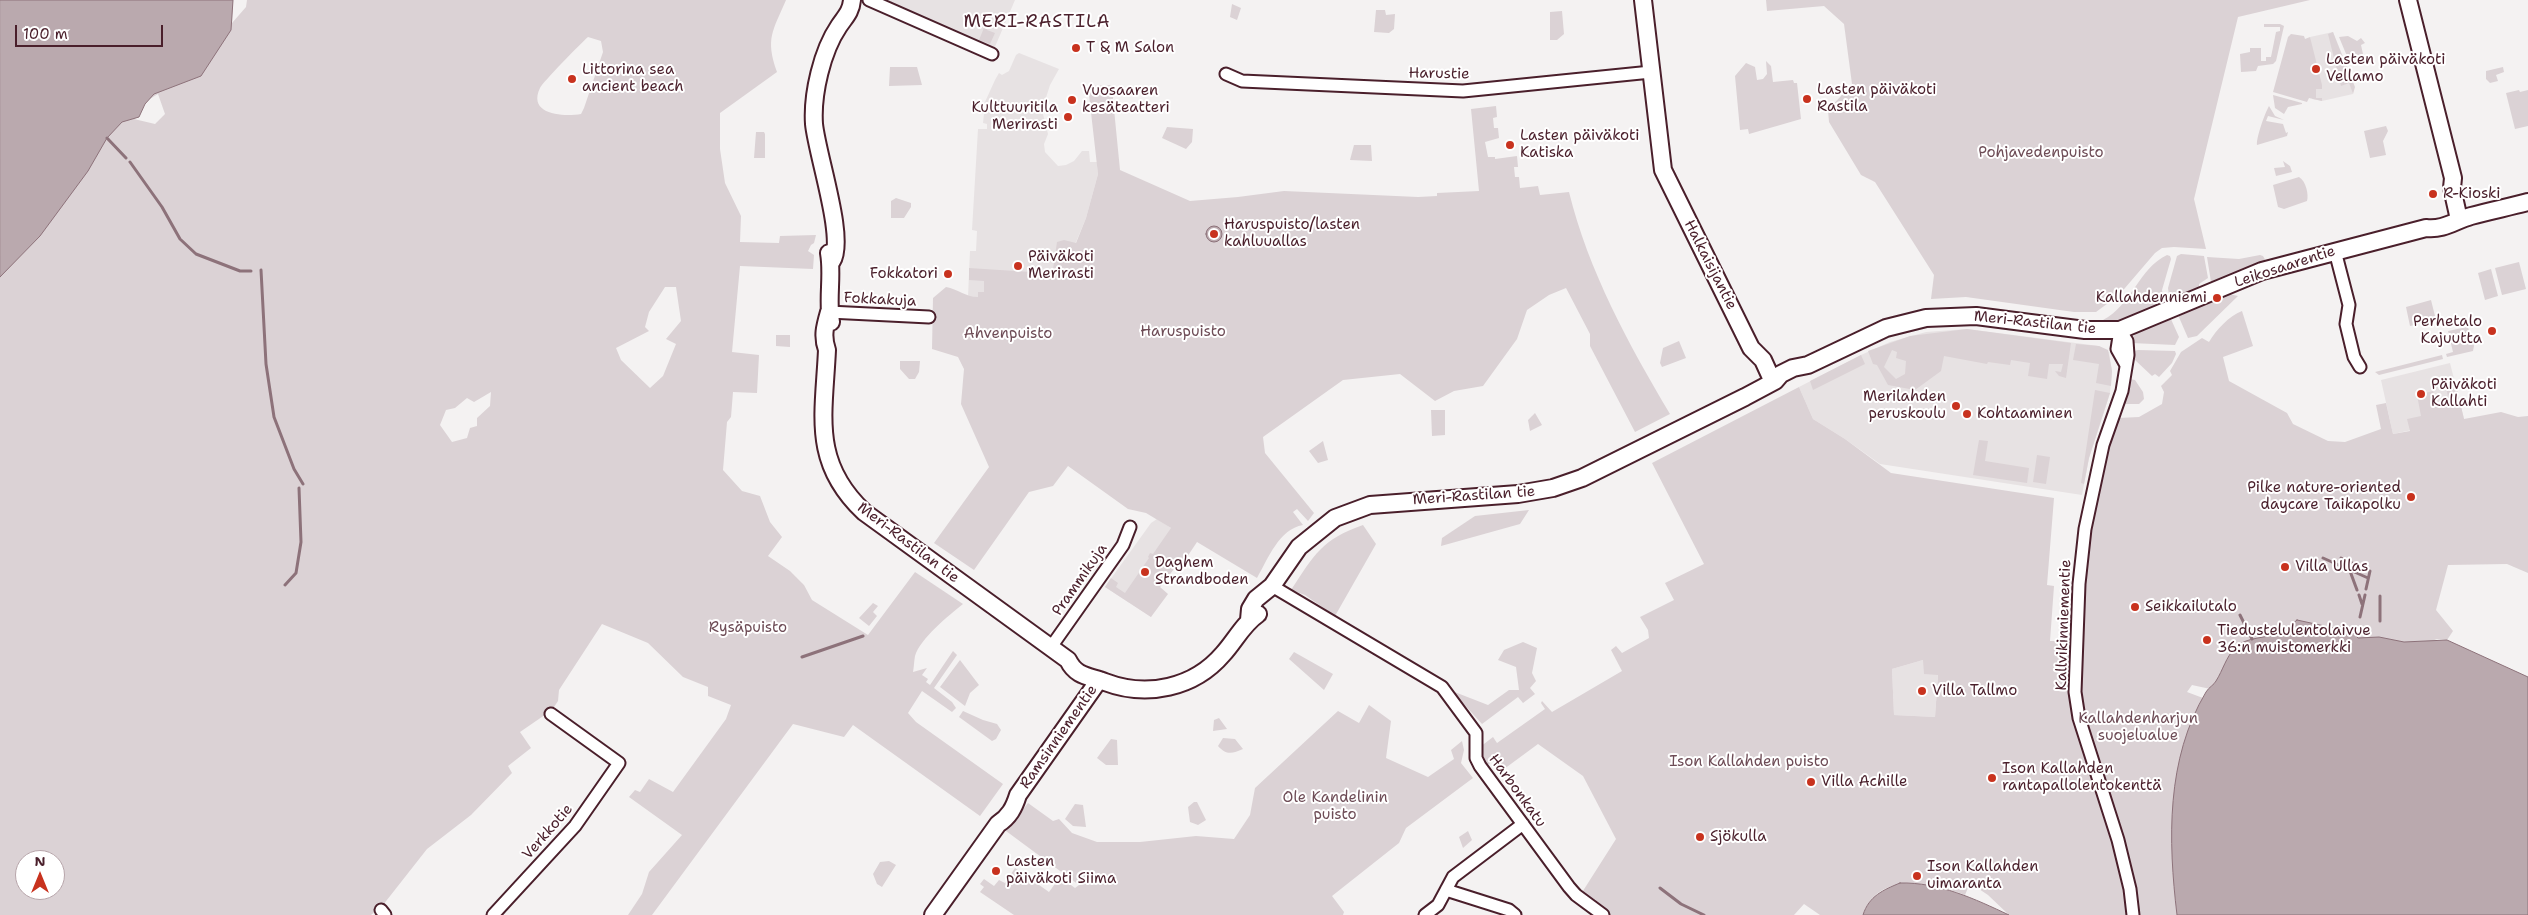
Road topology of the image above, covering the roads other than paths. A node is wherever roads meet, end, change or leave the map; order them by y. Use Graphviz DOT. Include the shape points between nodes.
graph roads {
  1 [pos="847,0"];
  2 [pos="852,0"];
  3 [pos="869,0"];
  4 [pos="1643,0"];
  5 [pos="2408,0"];
  6 [pos="839,26"];
  7 [pos="992,54"];
  8 [pos="1651,72"];
  9 [pos="1226,74"];
  10 [pos="2528,202"];
  11 [pos="2463,216"];
  12 [pos="2335,251"];
  13 [pos="829,312"];
  14 [pos="929,317"];
  15 [pos="2120,330"];
  16 [pos="2360,368"];
  17 [pos="1774,381"];
  18 [pos="1130,527"];
  19 [pos="1272,586"];
  20 [pos="1051,647"];
  21 [pos="1099,680"];
  22 [pos="551,714"];
  23 [pos="1523,824"];
  24 [pos="1446,890"];
  25 [pos="492,915"];
  26 [pos="933,915"];
  27 [pos="1425,915"];
  28 [pos="1515,915"];
  29 [pos="1603,915"];
  30 [pos="2133,915"];
  1 -- 6 [label="street, Meri-Rastilan tie" via="839,15"];
  2 -- 6 [label="street, Meri-Rastilan tie" via="847,18"];
  3 -- 7 [label="street"];
  4 -- 8 [label="street, Halkaisijantie"];
  5 -- 11 [label="street" via="2453,178 2460,186"];
  6 -- 13 [label="street, Meri-Rastilan tie" via="822,65 814,104 816,142 837,245 832,261"];
  8 -- 9 [label="street, Harustie" via="1463,91 1242,81"];
  8 -- 17 [label="street, Halkaisijantie" via="1660,142 1668,156 1670,182 1751,348 1754,365"];
  10 -- 11 [label="street, Leikosaarentie"];
  11 -- 12 [label="street, Leikosaarentie" via="2438,229 2426,228"];
  12 -- 15 [label="street, Leikosaarentie" via="2262,271"];
  12 -- 16 [label="street" via="2349,305 2346,324"];
  13 -- 14 [label="street, Fokkakuja"];
  13 -- 20 [label="street, Meri-Rastilan tie" via="832,335 827,350 823,421 825,449 832,471 847,495 873,519"];
  15 -- 17 [label="street, Meri-Rastilan tie" via="2085,330 1993,317 1934,317 1886,328 1808,365 1793,368"];
  15 -- 30 [label="street, Kallvikinniementie" via="2117,349 2126,365 2122,391 2098,463 2085,529 2075,692 2079,718 2118,840"];
  17 -- 19 [label="street, Meri-Rastilan tie" via="1600,471 1553,488 1499,496 1388,502 1348,512 1322,526 1306,540"];
  18 -- 20 [label="street, Prammikuja" via="1123,545"];
  19 -- 21 [label="street, Meri-Rastilan tie" via="1253,604 1249,620 1217,661 1198,676 1162,689 1134,690"];
  19 -- 23 [label="street, Harbonkatu" via="1442,687 1476,733 1476,761"];
  20 -- 21 [label="street, Meri-Rastilan tie" via="1068,660 1077,660"];
  21 -- 26 [label="street, Ramsinniementie" via="1018,795 1008,802 998,824"];
  22 -- 25 [label="street, Verkkotie" via="619,763 570,832"];
  23 -- 24 [label="street" via="1453,877"];
  23 -- 29 [label="street, Harbonkatu" via="1576,896"];
  24 -- 27 [label="street" via="1438,905"];
  24 -- 28 [label="street" via="1509,910"];
}
